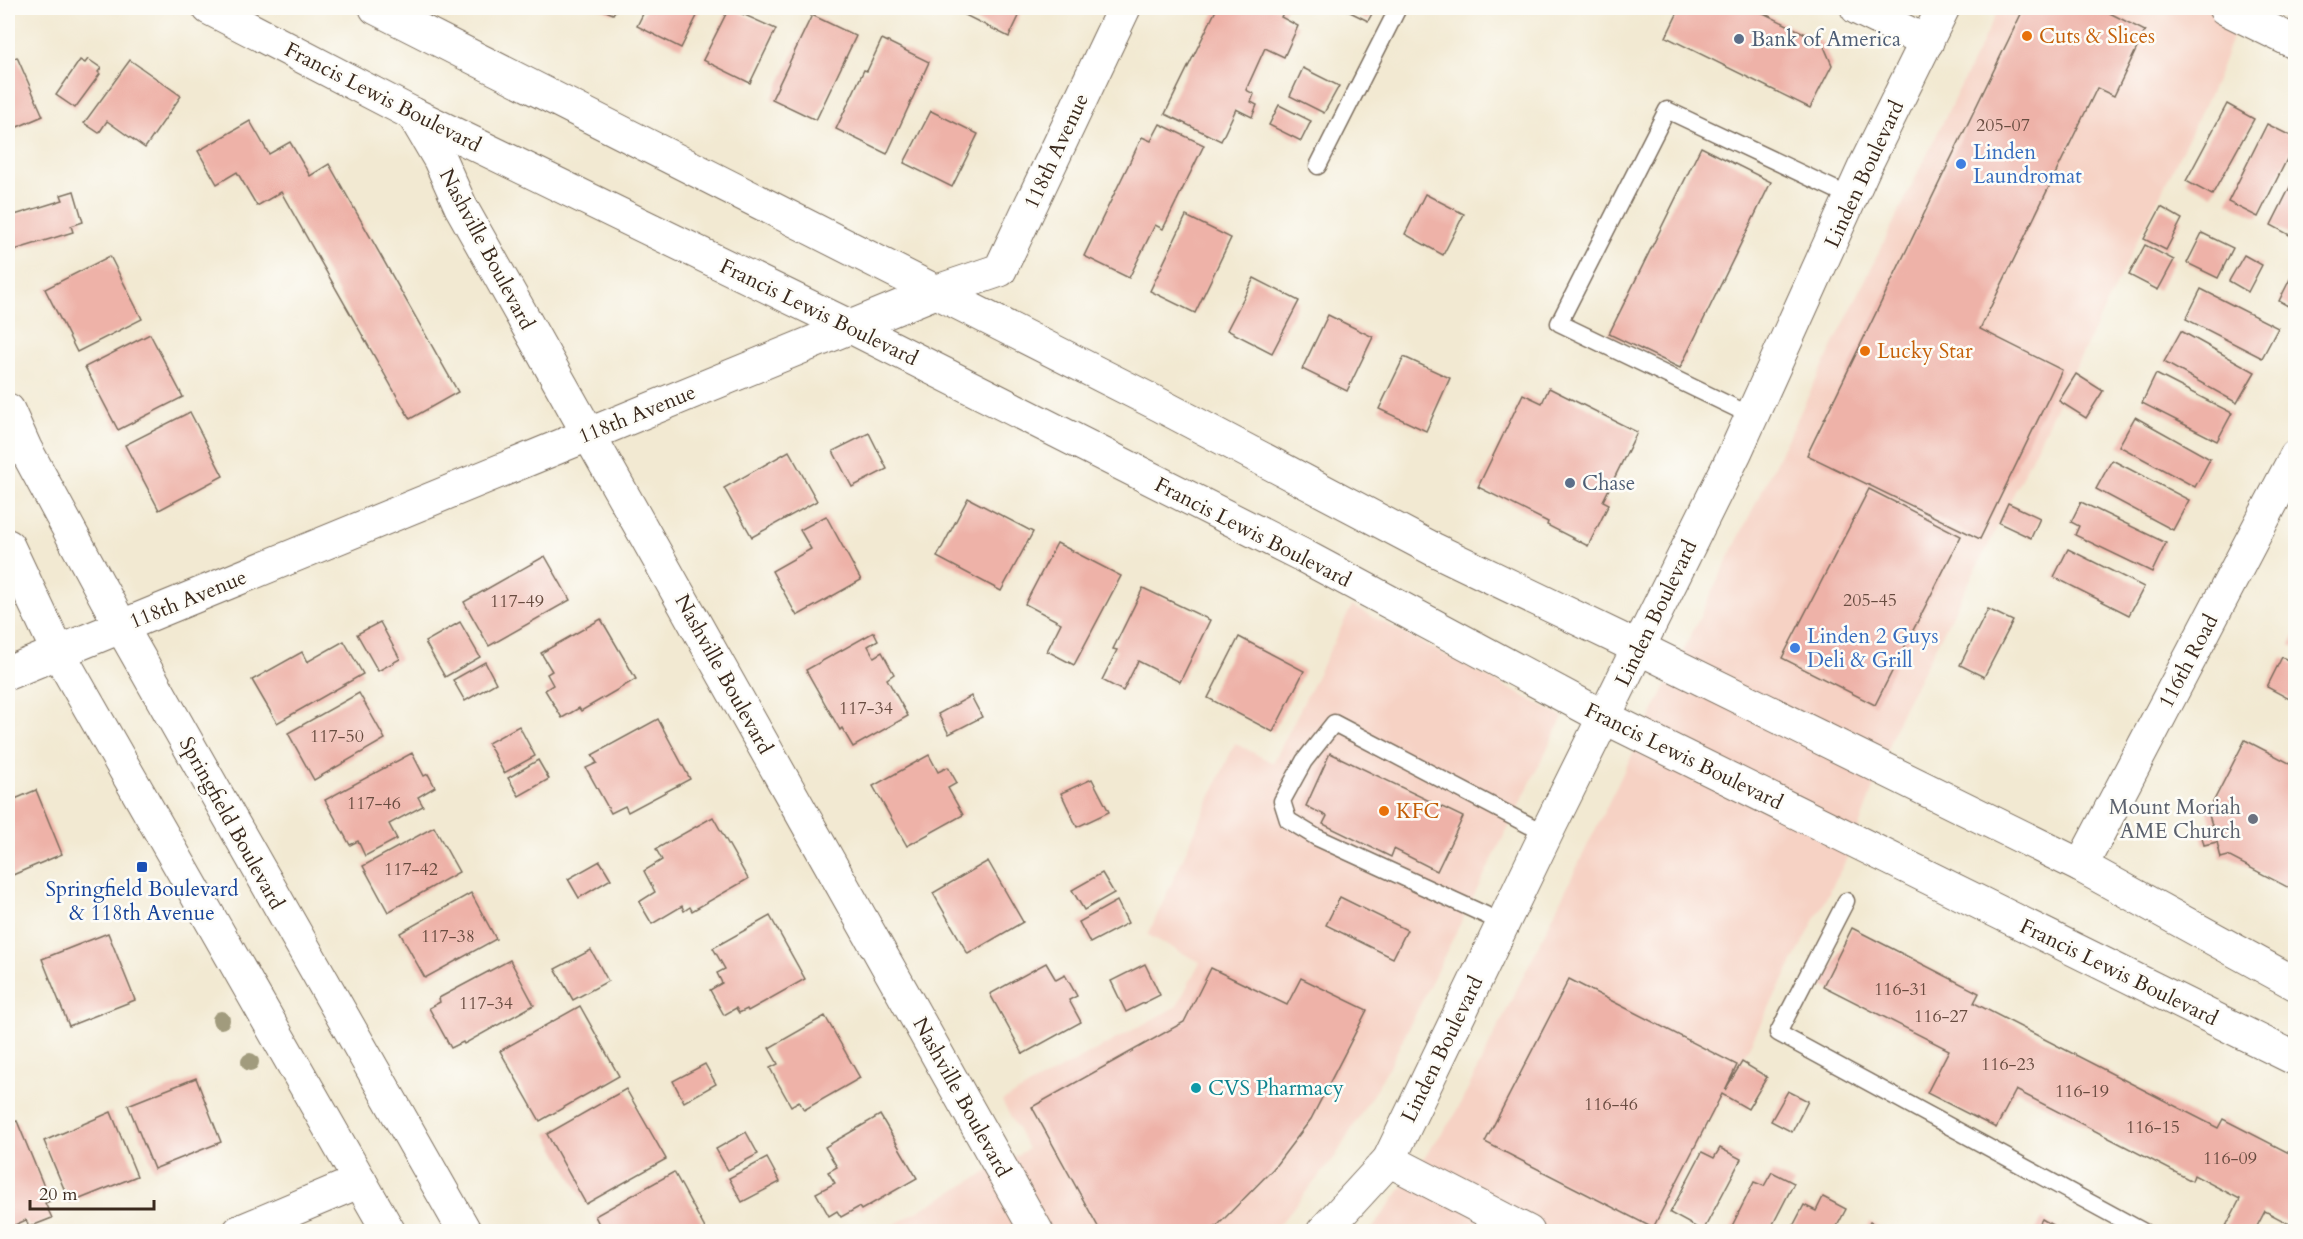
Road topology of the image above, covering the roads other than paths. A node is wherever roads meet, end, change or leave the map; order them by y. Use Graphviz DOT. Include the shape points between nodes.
graph roads {
  1 [pos="209,8"];
  2 [pos="376,8"];
  3 [pos="1124,8"];
  4 [pos="1398,8"];
  5 [pos="1857,8"];
  6 [pos="1943,8"];
  7 [pos="2225,8"];
  8 [pos="1927,42"];
  9 [pos="2295,44"];
  10 [pos="413,114"];
  11 [pos="1318,166"];
  12 [pos="1851,198"];
  13 [pos="938,291"];
  14 [pos="851,327"];
  15 [pos="8,410"];
  16 [pos="1752,416"];
  17 [pos="589,434"];
  18 [pos="2295,456"];
  19 [pos="8,546"];
  20 [pos="121,626"];
  21 [pos="1639,648"];
  22 [pos="58,652"];
  23 [pos="8,673"];
  24 [pos="1605,717"];
  25 [pos="1546,834"];
  26 [pos="2081,866"];
  27 [pos="1846,901"];
  28 [pos="1503,923"];
  29 [pos="2295,984"];
  30 [pos="2295,1059"];
  31 [pos="1389,1160"];
  32 [pos="360,1181"];
  33 [pos="1327,1230"];
  34 [pos="238,1232"];
  35 [pos="389,1232"];
  36 [pos="465,1232"];
  37 [pos="1037,1232"];
  38 [pos="1528,1232"];
  39 [pos="2144,1232"];
  1 -- 10 [label="main road, Francis Lewis Boulevard"];
  2 -- 13 [label="main road"];
  3 -- 13 [label="main road, 118th Avenue" via="1000,270"];
  4 -- 11 [label="lane"];
  5 -- 8 [label="main road"];
  6 -- 8 [label="main road, Linden Boulevard"];
  7 -- 9 [label="main road"];
  8 -- 12 [label="main road, Linden Boulevard"];
  10 -- 14 [label="main road, Francis Lewis Boulevard"];
  10 -- 17 [label="main road, Nashville Boulevard"];
  12 -- 16 [label="main road, Linden Boulevard"];
  12 -- 16 [label="lane" via="1667,110 1559,323"];
  13 -- 14 [label="main road, 118th Avenue"];
  13 -- 21 [label="main road" via="1433,549"];
  14 -- 17 [label="main road, 118th Avenue"];
  14 -- 24 [label="main road, Francis Lewis Boulevard" via="1302,555"];
  15 -- 20 [label="main road, Springfield Boulevard"];
  16 -- 21 [label="main road, Linden Boulevard"];
  17 -- 20 [label="main road, 118th Avenue"];
  17 -- 37 [label="main road, Nashville Boulevard"];
  18 -- 26 [label="main road, 116th Road"];
  19 -- 22 [label="main road"];
  20 -- 22 [label="main road, 118th Avenue"];
  20 -- 36 [label="main road, Springfield Boulevard"];
  21 -- 24 [label="main road, Linden Boulevard"];
  21 -- 26 [label="main road"];
  22 -- 23 [label="main road, 118th Avenue"];
  22 -- 32 [label="main road"];
  24 -- 25 [label="main road, Linden Boulevard"];
  24 -- 30 [label="main road, Francis Lewis Boulevard"];
  25 -- 28 [label="main road, Linden Boulevard"];
  25 -- 28 [label="lane" via="1334,723 1304,761 1282,801 1288,820 1316,837"];
  26 -- 29 [label="main road"];
  27 -- 39 [label="lane" via="1778,1033"];
  28 -- 31 [label="main road, Linden Boulevard"];
  31 -- 33 [label="main road, Linden Boulevard"];
  31 -- 38 [label="main road"];
  32 -- 34 [label="main road"];
  32 -- 35 [label="main road"];
}
